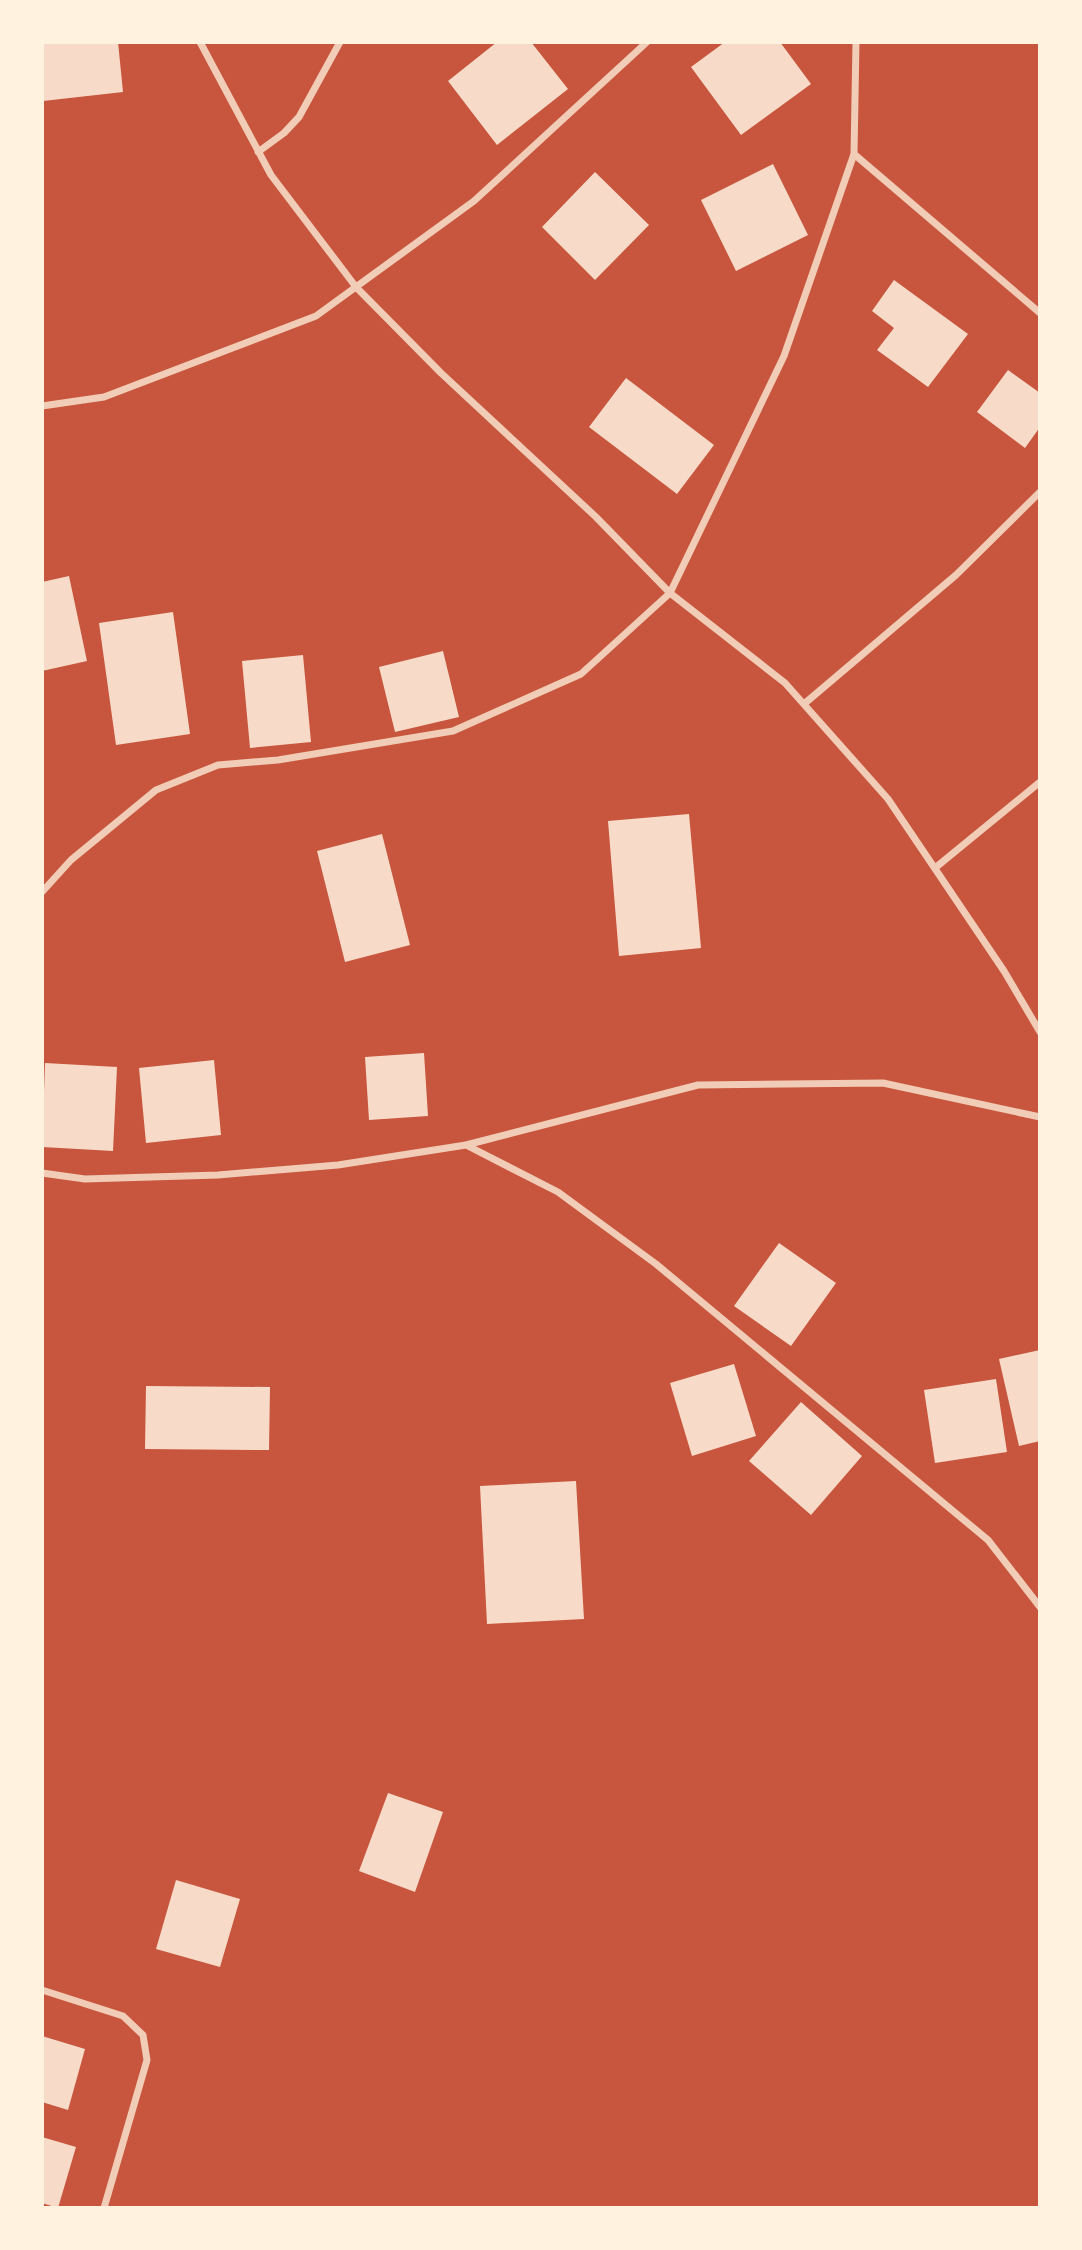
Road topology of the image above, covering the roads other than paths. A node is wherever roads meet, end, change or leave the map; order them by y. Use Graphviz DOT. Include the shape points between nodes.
graph roads {
  1 [pos="200,42"];
  2 [pos="340,42"];
  3 [pos="648,42"];
  4 [pos="856,42"];
  5 [pos="258,152"];
  6 [pos="854,154"];
  7 [pos="356,287"];
  8 [pos="1040,313"];
  9 [pos="42,406"];
  10 [pos="1040,492"];
  11 [pos="670,593"];
  12 [pos="804,704"];
  13 [pos="1040,782"];
  14 [pos="935,868"];
  15 [pos="42,892"];
  16 [pos="1040,1032"];
  17 [pos="1040,1117"];
  18 [pos="466,1145"];
  19 [pos="42,1173"];
  20 [pos="1040,1607"];
  21 [pos="42,1990"];
  22 [pos="104,2208"];
  1 -- 5 [label="street"];
  2 -- 5 [label="street" via="299,117"];
  3 -- 7 [label="street" via="474,201"];
  4 -- 6 [label="street"];
  5 -- 7 [label="street" via="271,176"];
  6 -- 8 [label="street"];
  6 -- 11 [label="street" via="784,356"];
  7 -- 9 [label="street" via="316,316 104,397"];
  7 -- 11 [label="street"];
  10 -- 12 [label="street" via="956,575"];
  11 -- 12 [label="street" via="785,683"];
  11 -- 15 [label="street" via="581,674 453,730 278,760 218,765 156,790 71,860"];
  12 -- 14 [label="street" via="888,799"];
  13 -- 14 [label="street"];
  14 -- 16 [label="street"];
  17 -- 18 [label="street" via="883,1083 698,1085"];
  18 -- 19 [label="street" via="338,1165 218,1175 85,1179"];
  18 -- 20 [label="street" via="558,1192 656,1264 988,1540"];
  21 -- 22 [label="street" via="124,2016 143,2035 147,2060"];
}
